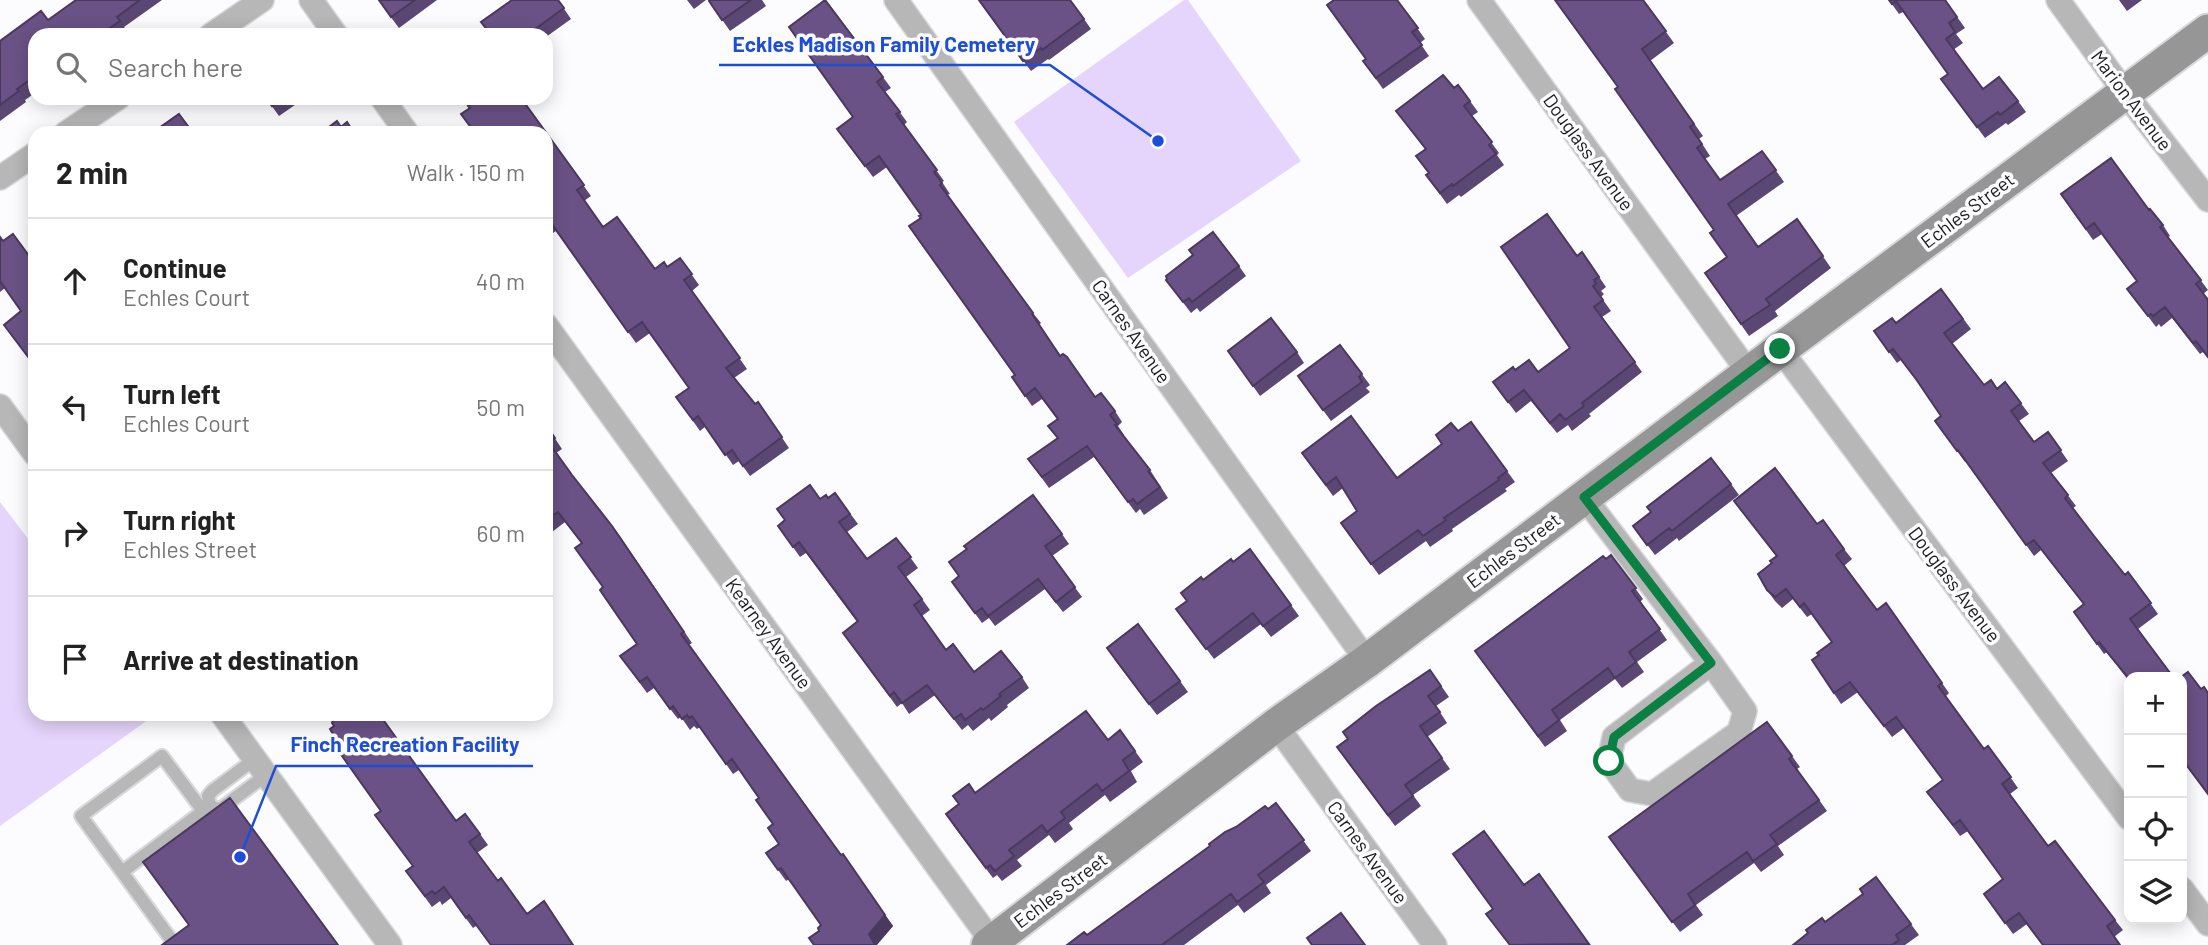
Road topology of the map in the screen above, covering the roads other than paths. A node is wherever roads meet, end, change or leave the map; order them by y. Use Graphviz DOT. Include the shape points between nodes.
graph roads {
  1 [pos="262,0"];
  2 [pos="311,0"];
  3 [pos="896,0"];
  4 [pos="1479,0"];
  5 [pos="2058,0"];
  6 [pos="221,28"];
  7 [pos="331,28"];
  8 [pos="2208,31"];
  9 [pos="2125,93"];
  10 [pos="108,105"];
  11 [pos="387,105"];
  12 [pos="76,126"];
  13 [pos="402,126"];
  14 [pos="28,159"];
  15 [pos="0,178"];
  16 [pos="2208,200"];
  17 [pos="553,335"];
  18 [pos="1780,349"];
  19 [pos="1749,373"];
  20 [pos="0,406"];
  21 [pos="28,444"];
  22 [pos="1584,497"];
  23 [pos="1367,661"];
  24 [pos="1711,663"];
  25 [pos="227,721"];
  26 [pos="1276,725"];
  27 [pos="261,767"];
  28 [pos="207,808"];
  29 [pos="2124,811"];
  30 [pos="122,872"];
  31 [pos="2187,895"];
  32 [pos="2208,924"];
  33 [pos="990,943"];
  34 [pos="175,945"];
  35 [pos="390,945"];
  36 [pos="1435,945"];
  1 -- 6 [label="street"];
  2 -- 7 [label="street"];
  3 -- 23 [label="street, Carnes Avenue"];
  4 -- 19 [label="street, Douglass Avenue"];
  5 -- 9 [label="street, Marion Avenue"];
  8 -- 9 [label="street, Echles Street"];
  9 -- 16 [label="street, Marion Avenue"];
  9 -- 18 [label="street, Echles Street"];
  10 -- 12 [label="street"];
  11 -- 13 [label="street"];
  14 -- 15 [label="street"];
  17 -- 33 [label="street, Kearney Avenue"];
  18 -- 19 [label="street, Echles Street"];
  18 -- 29 [label="street, Douglass Avenue"];
  19 -- 22 [label="street, Echles Street"];
  20 -- 21 [label="street"];
  22 -- 23 [label="street, Echles Street"];
  22 -- 24 [label="street"];
  23 -- 26 [label="street, Echles Street"];
  24 -- 24 [label="street" via="1745,711 1740,732 1652,794 1630,790 1609,761 1614,737"];
  25 -- 27 [label="street"];
  26 -- 33 [label="street, Echles Street"];
  26 -- 36 [label="street, Carnes Avenue"];
  27 -- 28 [label="lane" via="223,807"];
  27 -- 28 [label="lane" via="212,791"];
  27 -- 35 [label="street"];
  28 -- 30 [label="lane"];
  28 -- 30 [label="lane" via="162,756 81,816"];
  30 -- 34 [label="lane"];
  31 -- 32 [label="street"];
}
